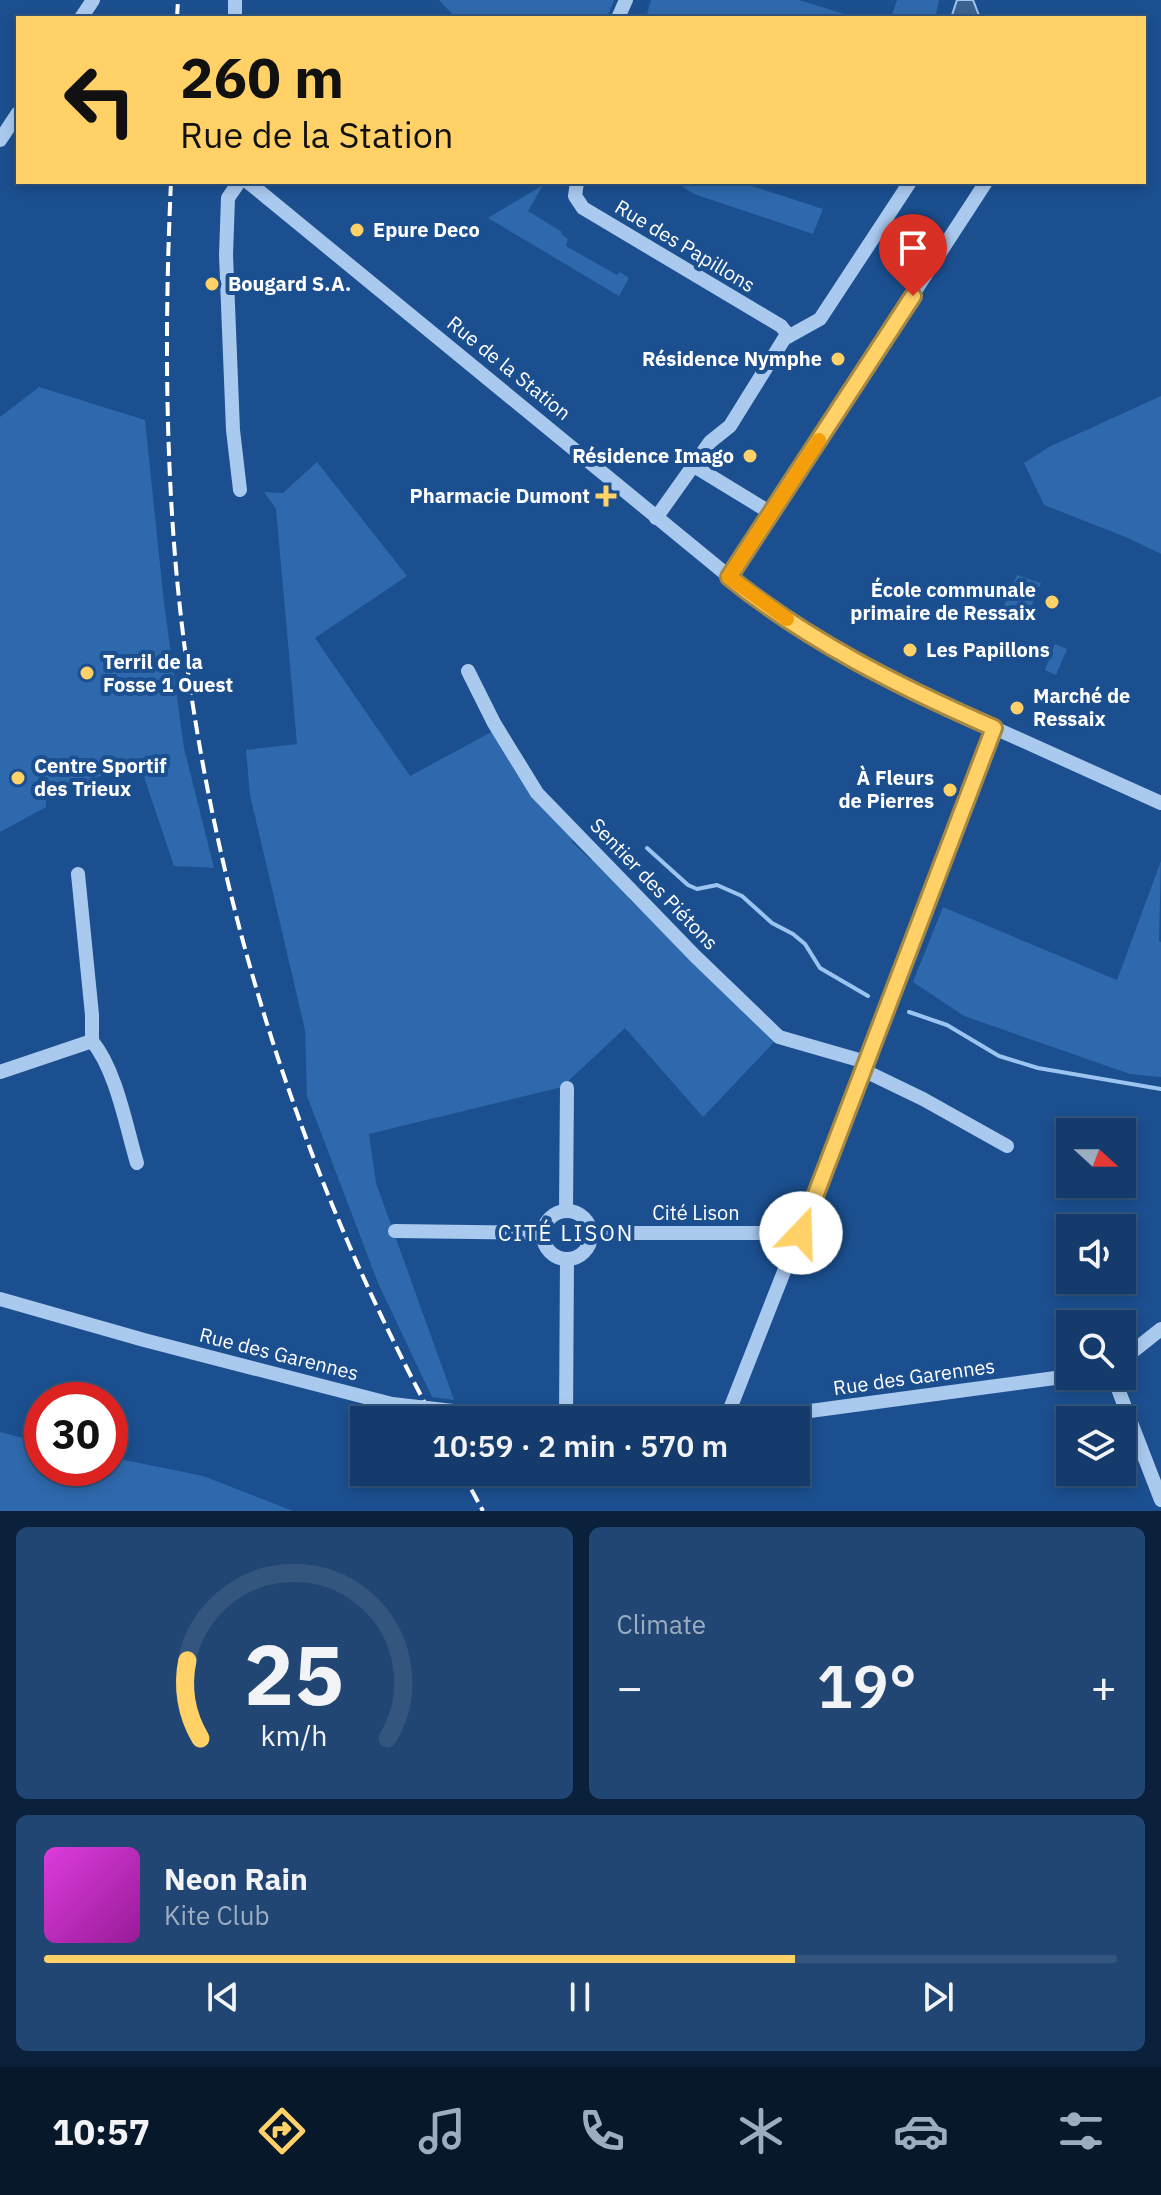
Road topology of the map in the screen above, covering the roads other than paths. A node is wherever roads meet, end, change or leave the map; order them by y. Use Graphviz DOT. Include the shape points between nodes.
graph roads {
  1 [pos="16,116"];
  2 [pos="0,140"];
  3 [pos="238,184"];
  4 [pos="250,184"];
  5 [pos="577,184"];
  6 [pos="909,184"];
  7 [pos="985,184"];
  8 [pos="789,336"];
  9 [pos="694,466"];
  10 [pos="240,490"];
  11 [pos="771,513"];
  12 [pos="656,518"];
  13 [pos="729,577"];
  14 [pos="468,671"];
  15 [pos="994,728"];
  16 [pos="1161,803"];
  17 [pos="78,874"];
  18 [pos="92,1041"];
  19 [pos="865,1066"];
  20 [pos="0,1072"];
  21 [pos="567,1088"];
  22 [pos="1007,1146"];
  23 [pos="137,1163"];
  24 [pos="566,1211"];
  25 [pos="395,1231"];
  26 [pos="543,1233"];
  27 [pos="591,1233"];
  28 [pos="801,1233"];
  29 [pos="567,1259"];
  30 [pos="0,1299"];
  31 [pos="1161,1329"];
  32 [pos="1136,1349"];
  33 [pos="1056,1378"];
  34 [pos="1118,1390"];
  35 [pos="410,1406"];
  36 [pos="566,1406"];
  37 [pos="731,1406"];
  38 [pos="810,1411"];
  39 [pos="1161,1500"];
  1 -- 2 [label="street"];
  3 -- 10 [label="street" via="228,198 226,255"];
  4 -- 12 [label="street, Rue de la Station"];
  5 -- 8 [label="street, Rue des Papillons" via="575,196 583,208 781,326"];
  6 -- 8 [label="street" via="820,319"];
  7 -- 11 [label="street"];
  8 -- 9 [label="street" via="730,426 710,442"];
  9 -- 11 [label="street"];
  9 -- 12 [label="street"];
  11 -- 13 [label="street"];
  12 -- 13 [label="street, Rue de la Station"];
  13 -- 15 [label="street, Rue de la Station" via="858,663"];
  14 -- 19 [label="street, Sentier des Piétons" via="537,793 695,956 779,1037"];
  15 -- 16 [label="street, Rue de la Station"];
  15 -- 19 [label="street"];
  17 -- 18 [label="street"];
  18 -- 20 [label="street"];
  18 -- 23 [label="street" via="111,1078"];
  19 -- 22 [label="street, Sentier des Piétons"];
  19 -- 28 [label="street"];
  21 -- 24 [label="street"];
  24 -- 26 [label="street" via="553,1215"];
  24 -- 27 [label="street" via="583,1216"];
  25 -- 26 [label="street"];
  26 -- 29 [label="street" via="550,1251"];
  27 -- 28 [label="street, Cité Lison"];
  27 -- 29 [label="street" via="582,1254"];
  28 -- 37 [label="street"];
  29 -- 36 [label="street"];
  30 -- 35 [label="street, Rue des Garennes, bridge"];
  31 -- 32 [label="street"];
  33 -- 38 [label="street, Rue des Garennes"];
  34 -- 39 [label="street"];
}
